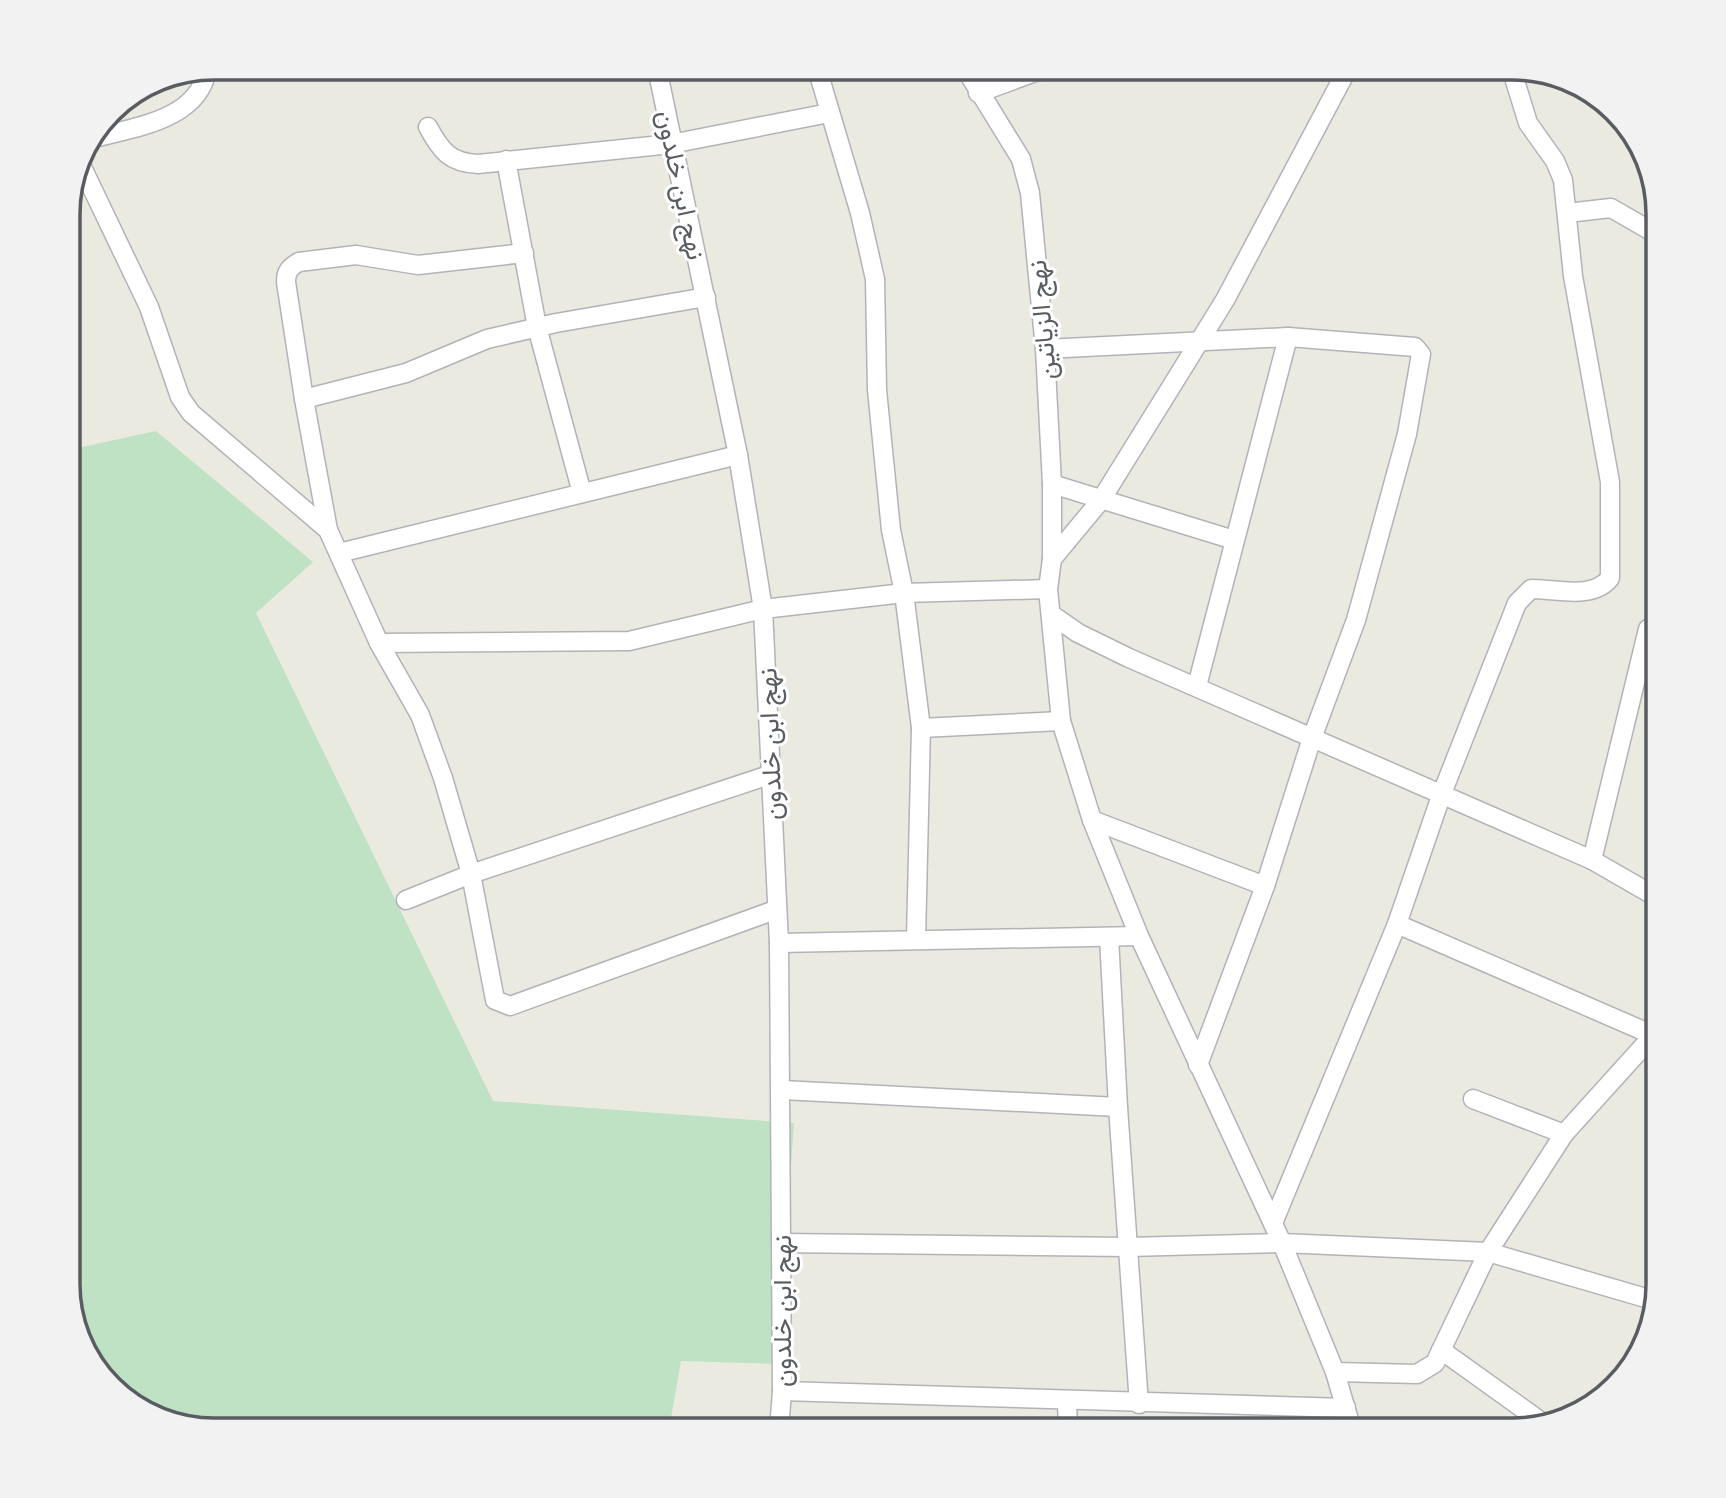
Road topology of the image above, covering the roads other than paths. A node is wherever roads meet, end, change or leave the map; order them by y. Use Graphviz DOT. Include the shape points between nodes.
graph roads {
  1 [pos="971,80"];
  2 [pos="1012,80"];
  3 [pos="1342,80"];
  4 [pos="1515,80"];
  5 [pos="205,81"];
  6 [pos="659,81"];
  7 [pos="821,81"];
  8 [pos="978,93"];
  9 [pos="830,113"];
  10 [pos="428,127"];
  11 [pos="107,134"];
  12 [pos="671,144"];
  13 [pos="506,160"];
  14 [pos="86,176"];
  15 [pos="1567,213"];
  16 [pos="1646,228"];
  17 [pos="524,253"];
  18 [pos="706,297"];
  19 [pos="537,327"];
  20 [pos="1288,337"];
  21 [pos="1198,340"];
  22 [pos="1045,349"];
  23 [pos="304,399"];
  24 [pos="738,454"];
  25 [pos="1052,484"];
  26 [pos="582,493"];
  27 [pos="1101,500"];
  28 [pos="328,530"];
  29 [pos="1234,540"];
  30 [pos="340,553"];
  31 [pos="1052,559"];
  32 [pos="1048,589"];
  33 [pos="904,593"];
  34 [pos="763,610"];
  35 [pos="1052,615"];
  36 [pos="1646,636"];
  37 [pos="379,643"];
  38 [pos="1198,686"];
  39 [pos="1060,721"];
  40 [pos="921,728"];
  41 [pos="1312,738"];
  42 [pos="772,774"];
  43 [pos="1441,796"];
  44 [pos="1091,820"];
  45 [pos="1592,860"];
  46 [pos="471,874"];
  47 [pos="1265,886"];
  48 [pos="1646,891"];
  49 [pos="406,900"];
  50 [pos="775,911"];
  51 [pos="1397,923"];
  52 [pos="1139,936"];
  53 [pos="1110,937"];
  54 [pos="916,939"];
  55 [pos="779,943"];
  56 [pos="1646,1028"];
  57 [pos="1646,1042"];
  58 [pos="1198,1065"];
  59 [pos="782,1090"];
  60 [pos="1473,1099"];
  61 [pos="1118,1107"];
  62 [pos="1564,1134"];
  63 [pos="1273,1223"];
  64 [pos="783,1243"];
  65 [pos="1282,1243"];
  66 [pos="1128,1247"];
  67 [pos="1488,1252"];
  68 [pos="1644,1298"];
  69 [pos="1441,1350"];
  70 [pos="1335,1372"];
  71 [pos="782,1391"];
  72 [pos="1067,1402"];
  73 [pos="1139,1404"];
  74 [pos="1346,1409"];
  75 [pos="1533,1416"];
  76 [pos="780,1418"];
  77 [pos="1068,1418"];
  78 [pos="1349,1418"];
  1 -- 8 [label="street, نهج الزياتين"];
  2 -- 8 [label="street"];
  3 -- 21 [label="street" via="1225,300"];
  4 -- 15 [label="street" via="1528,123 1563,180"];
  5 -- 11 [label="street" via="180,110"];
  6 -- 12 [label="street, نهج ابن خلدون"];
  7 -- 9 [label="street"];
  8 -- 22 [label="street, نهج الزياتين" via="1027,174"];
  9 -- 12 [label="street"];
  9 -- 33 [label="street" via="875,279 877,390 891,530"];
  10 -- 13 [label="street" via="441,150 453,160 478,164"];
  12 -- 13 [label="street"];
  12 -- 18 [label="street, نهج ابن خلدون"];
  13 -- 17 [label="street"];
  14 -- 28 [label="street" via="149,307 180,397 191,413"];
  15 -- 16 [label="street" via="1611,208"];
  15 -- 43 [label="street" via="1573,276 1610,482 1610,578 1594,592 1531,589 1517,603"];
  17 -- 19 [label="street"];
  17 -- 23 [label="street" via="418,265 356,255 292,266 286,272 286,282"];
  18 -- 19 [label="street"];
  18 -- 24 [label="street, نهج ابن خلدون"];
  19 -- 23 [label="street" via="487,339 406,373"];
  19 -- 26 [label="street"];
  20 -- 21 [label="street"];
  20 -- 29 [label="street"];
  20 -- 41 [label="street" via="1415,347 1421,354 1407,434 1356,620"];
  21 -- 22 [label="street"];
  21 -- 27 [label="street"];
  22 -- 25 [label="street, نهج الزياتين"];
  23 -- 28 [label="street"];
  24 -- 26 [label="street"];
  24 -- 34 [label="street, نهج ابن خلدون"];
  25 -- 27 [label="street"];
  25 -- 31 [label="street, نهج الزياتين"];
  26 -- 30 [label="street"];
  27 -- 29 [label="street"];
  27 -- 31 [label="street"];
  28 -- 30 [label="street"];
  29 -- 38 [label="street"];
  30 -- 37 [label="street"];
  31 -- 32 [label="street, نهج الزياتين"];
  32 -- 33 [label="street"];
  32 -- 35 [label="street, نهج الزياتين"];
  33 -- 34 [label="street"];
  33 -- 40 [label="street"];
  34 -- 37 [label="street" via="629,641"];
  34 -- 42 [label="street, نهج ابن خلدون"];
  35 -- 38 [label="street" via="1077,634"];
  35 -- 39 [label="street, نهج الزياتين"];
  36 -- 45 [label="street"];
  37 -- 46 [label="street" via="420,715"];
  38 -- 41 [label="street"];
  39 -- 40 [label="street"];
  39 -- 44 [label="street, نهج الزياتين"];
  40 -- 54 [label="street"];
  41 -- 43 [label="street"];
  41 -- 47 [label="street"];
  42 -- 46 [label="street"];
  42 -- 50 [label="street, نهج ابن خلدون"];
  43 -- 45 [label="street"];
  43 -- 51 [label="street"];
  44 -- 47 [label="street"];
  44 -- 52 [label="street, نهج الزياتين"];
  45 -- 48 [label="street"];
  46 -- 49 [label="street"];
  46 -- 50 [label="street" via="492,993 495,1000 510,1006"];
  47 -- 58 [label="street"];
  50 -- 55 [label="street, نهج ابن خلدون"];
  51 -- 56 [label="street"];
  51 -- 63 [label="street"];
  52 -- 53 [label="street"];
  52 -- 58 [label="street, نهج الزياتين"];
  53 -- 54 [label="street"];
  53 -- 61 [label="street"];
  54 -- 55 [label="street"];
  55 -- 59 [label="street, نهج ابن خلدون"];
  57 -- 62 [label="street"];
  58 -- 63 [label="street, نهج الزياتين"];
  59 -- 61 [label="street"];
  59 -- 64 [label="street, نهج ابن خلدون"];
  60 -- 62 [label="street"];
  61 -- 66 [label="street"];
  62 -- 67 [label="street"];
  63 -- 65 [label="street, نهج الزياتين"];
  64 -- 66 [label="street"];
  64 -- 71 [label="street, نهج ابن خلدون"];
  65 -- 66 [label="street"];
  65 -- 67 [label="street"];
  65 -- 70 [label="street, نهج الزياتين"];
  66 -- 73 [label="street"];
  67 -- 68 [label="street"];
  67 -- 69 [label="street"];
  69 -- 70 [label="street" via="1435,1363 1417,1374"];
  69 -- 75 [label="street"];
  70 -- 74 [label="street, نهج الزياتين"];
  71 -- 72 [label="street"];
  71 -- 76 [label="street, نهج ابن خلدون"];
  72 -- 73 [label="street"];
  72 -- 77 [label="street"];
  73 -- 74 [label="street"];
  74 -- 78 [label="street, نهج الزياتين"];
}
